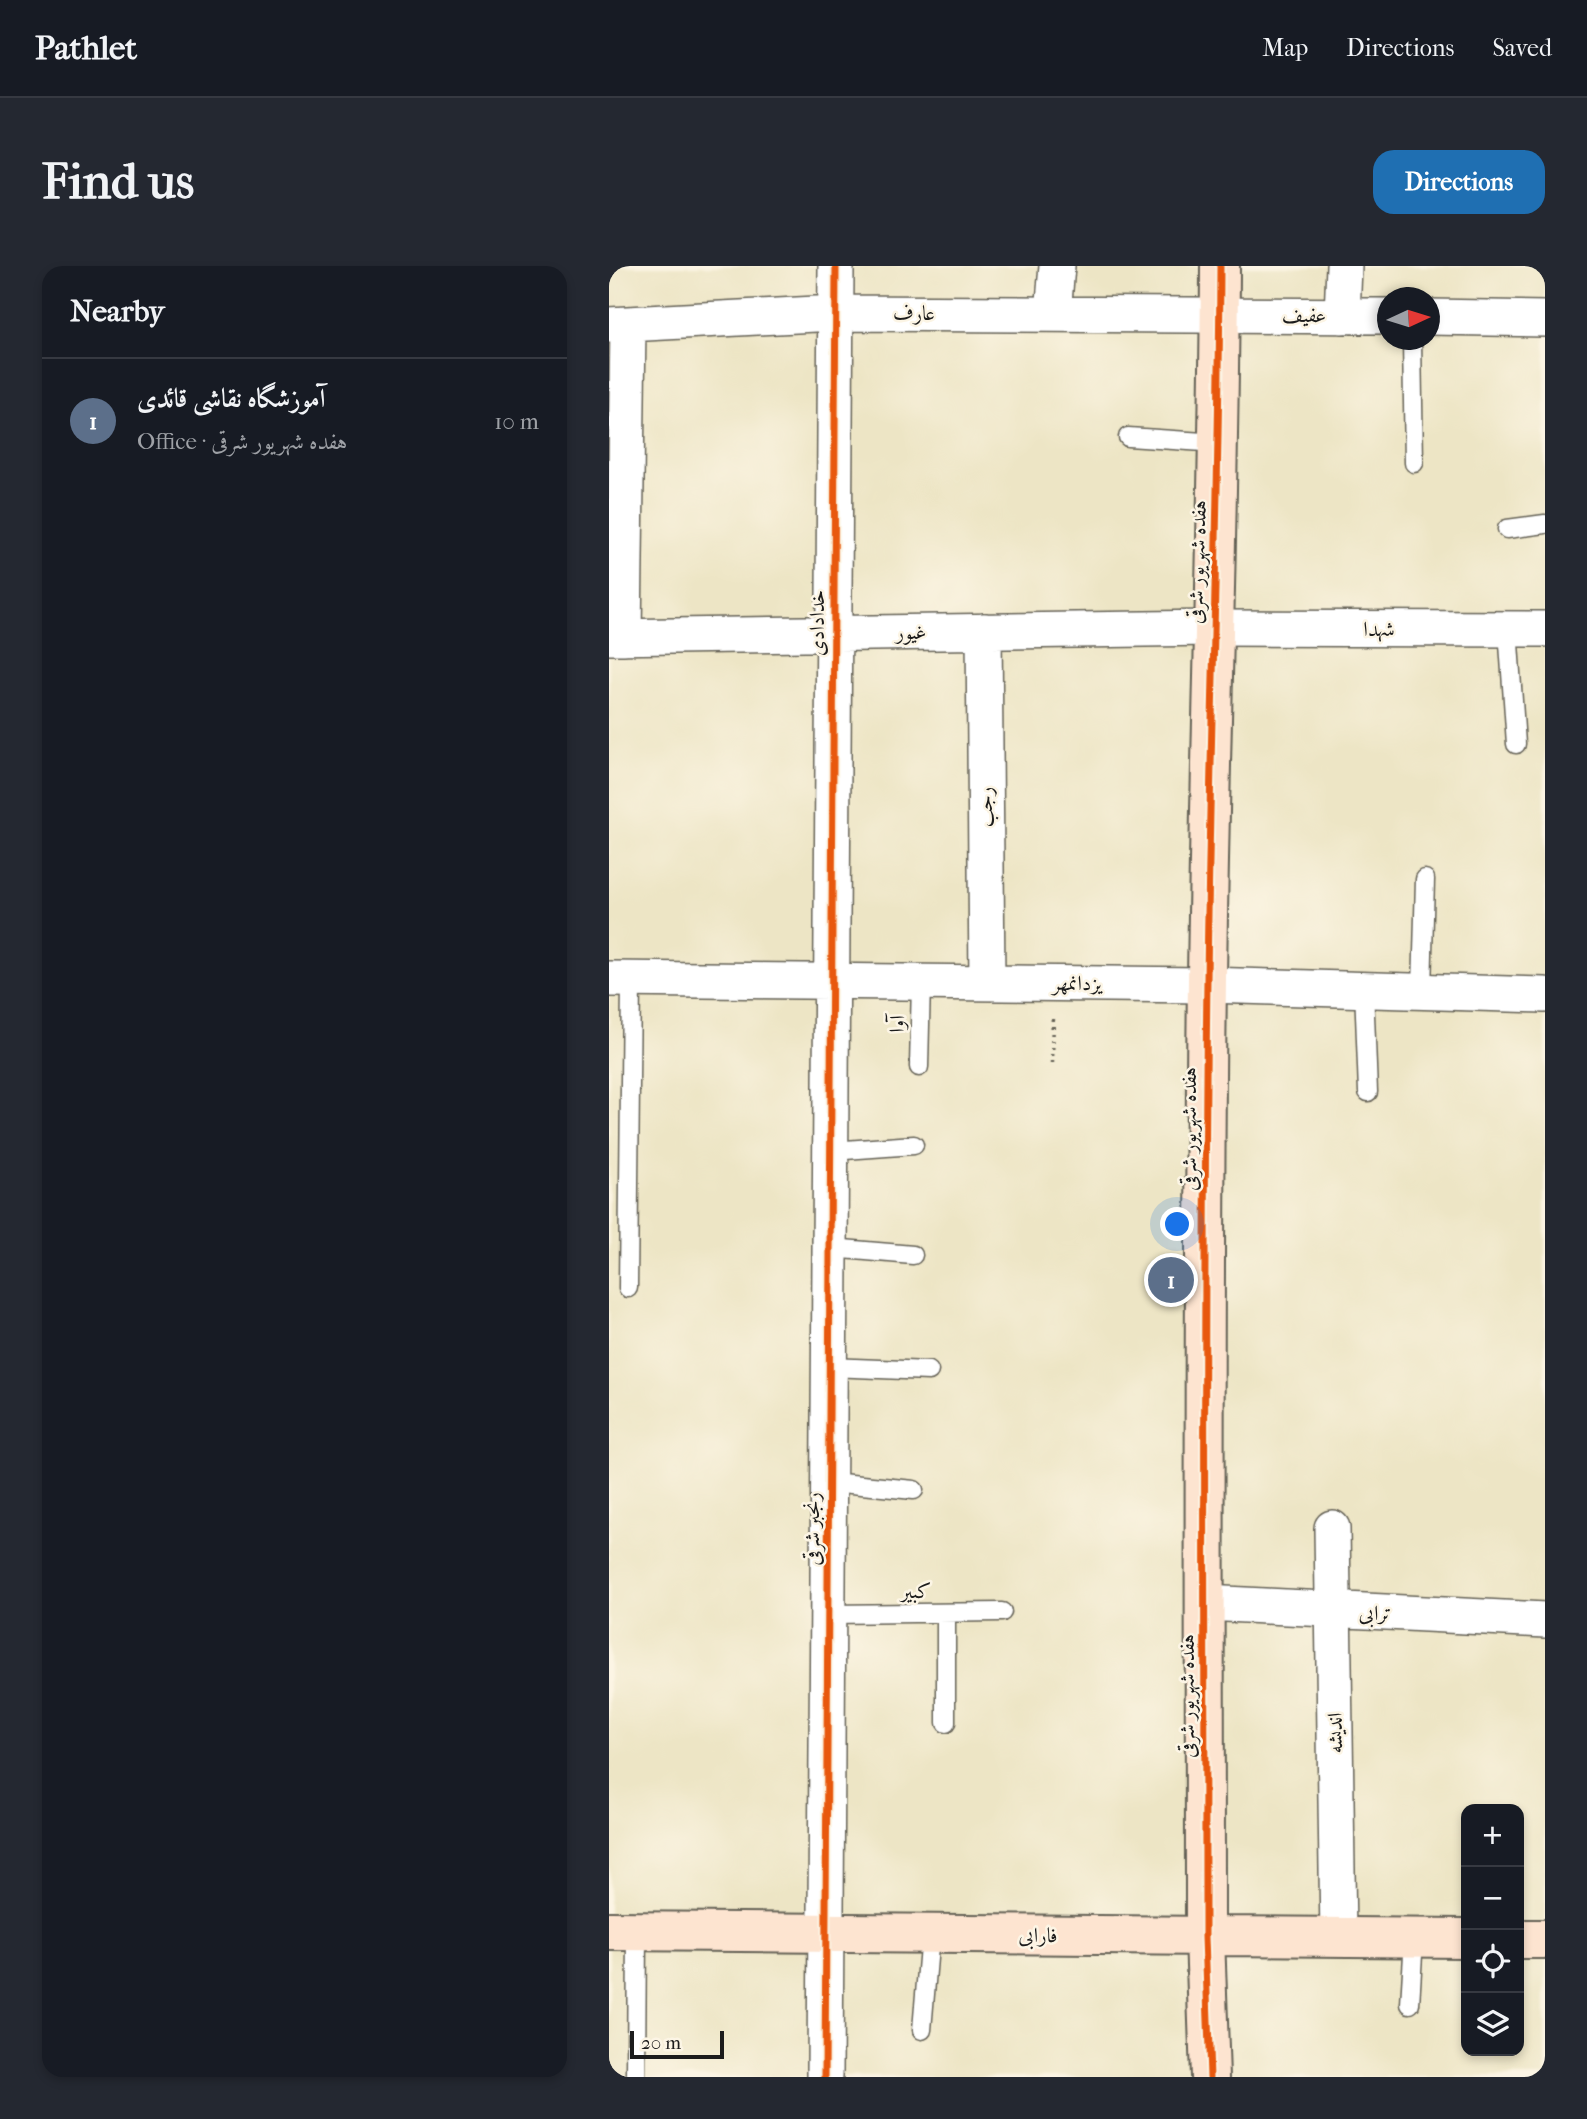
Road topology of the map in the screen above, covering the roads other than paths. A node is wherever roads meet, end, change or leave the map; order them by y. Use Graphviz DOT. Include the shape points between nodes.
graph roads {
  1 [pos="835,266"];
  2 [pos="1057,266"];
  3 [pos="1220,266"];
  4 [pos="1344,266"];
  5 [pos="835,313"];
  6 [pos="1220,313"];
  7 [pos="1053,314"];
  8 [pos="1342,316"];
  9 [pos="1377,316"];
  10 [pos="1440,317"];
  11 [pos="1545,319"];
  12 [pos="618,324"];
  13 [pos="1412,350"];
  14 [pos="1128,437"];
  15 [pos="1219,443"];
  16 [pos="1414,463"];
  17 [pos="1545,524"];
  18 [pos="1507,529"];
  19 [pos="1212,628"];
  20 [pos="1508,629"];
  21 [pos="1545,629"];
  22 [pos="984,631"];
  23 [pos="834,634"];
  24 [pos="617,637"];
  25 [pos="1516,744"];
  26 [pos="1425,879"];
  27 [pos="620,979"];
  28 [pos="832,981"];
  29 [pos="921,982"];
  30 [pos="987,982"];
  31 [pos="1207,985"];
  32 [pos="1364,989"];
  33 [pos="1422,991"];
  34 [pos="1545,995"];
  35 [pos="919,1067"];
  36 [pos="1368,1092"];
  37 [pos="913,1145"];
  38 [pos="831,1151"];
  39 [pos="831,1248"];
  40 [pos="913,1255"];
  41 [pos="628,1288"];
  42 [pos="830,1367"];
  43 [pos="929,1371"];
  44 [pos="829,1482"];
  45 [pos="914,1490"];
  46 [pos="1332,1528"];
  47 [pos="1205,1603"];
  48 [pos="1334,1611"];
  49 [pos="1002,1612"];
  50 [pos="829,1614"];
  51 [pos="946,1614"];
  52 [pos="1545,1620"];
  53 [pos="946,1723"];
  54 [pos="623,1931"];
  55 [pos="828,1933"];
  56 [pos="930,1934"];
  57 [pos="1205,1937"];
  58 [pos="1338,1937"];
  59 [pos="1414,1938"];
  60 [pos="1461,1938"];
  61 [pos="1524,1939"];
  62 [pos="1545,1939"];
  63 [pos="1410,2004"];
  64 [pos="922,2030"];
  65 [pos="636,2077"];
  66 [pos="825,2077"];
  67 [pos="1210,2077"];
  1 -- 5 [label="street, خدادادی"];
  2 -- 7 [label="street"];
  3 -- 6 [label="street, هفده شهریور شرقی"];
  4 -- 8 [label="street"];
  5 -- 7 [label="street, عارف"];
  5 -- 12 [label="street, عارف"];
  5 -- 23 [label="street, خدادادی"];
  6 -- 7 [label="street, عارف"];
  6 -- 8 [label="street, عفیف"];
  6 -- 15 [label="street, هفده شهریور شرقی"];
  8 -- 9 [label="street, عفیف"];
  10 -- 11 [label="street"];
  12 -- 24 [label="street"];
  13 -- 16 [label="lane"];
  14 -- 15 [label="lane"];
  15 -- 19 [label="street, هفده شهریور شرقی"];
  17 -- 18 [label="lane"];
  19 -- 20 [label="street, شهدا"];
  19 -- 22 [label="street, غیور"];
  19 -- 31 [label="street, هفده شهریور شرقی"];
  20 -- 21 [label="street, شهدا"];
  20 -- 25 [label="lane"];
  22 -- 23 [label="street, غیور"];
  22 -- 30 [label="street, رجب"];
  23 -- 24 [label="street, غیور"];
  23 -- 28 [label="street, خدادادی"];
  26 -- 33 [label="lane"];
  27 -- 28 [label="street, یزدانمهر"];
  27 -- 41 [label="lane"];
  28 -- 29 [label="street, یزدانمهر"];
  28 -- 38 [label="street, رنجبر شرقی"];
  29 -- 30 [label="street, یزدانمهر"];
  29 -- 35 [label="lane, آوا"];
  30 -- 31 [label="street, یزدانمهر"];
  31 -- 32 [label="street, یزدانمهر"];
  31 -- 47 [label="street, هفده شهریور شرقی"];
  32 -- 33 [label="street, یزدانمهر"];
  32 -- 36 [label="lane"];
  33 -- 34 [label="street, یزدانمهر"];
  37 -- 38 [label="lane"];
  38 -- 39 [label="street, رنجبر شرقی"];
  39 -- 40 [label="lane"];
  39 -- 42 [label="street, رنجبر شرقی"];
  42 -- 43 [label="lane"];
  42 -- 44 [label="street, رنجبر شرقی"];
  44 -- 45 [label="lane"];
  44 -- 50 [label="street, رنجبر شرقی"];
  46 -- 48 [label="street, اندیشه"];
  47 -- 48 [label="street, ترابی"];
  47 -- 57 [label="street, هفده شهریور شرقی"];
  48 -- 52 [label="street, ترابی"];
  48 -- 58 [label="street, اندیشه"];
  49 -- 51 [label="lane, کبیر"];
  50 -- 51 [label="lane, کبیر"];
  50 -- 55 [label="street, رنجبر شرقی"];
  51 -- 53 [label="lane"];
  54 -- 55 [label="street, فارابی"];
  54 -- 65 [label="lane"];
  55 -- 56 [label="street, فارابی"];
  55 -- 66 [label="street, رنجبر شرقی"];
  56 -- 57 [label="street, فارابی"];
  56 -- 64 [label="lane"];
  57 -- 58 [label="street, فارابی"];
  57 -- 67 [label="street, هفده شهریور شرقی"];
  58 -- 59 [label="street, فارابی"];
  59 -- 60 [label="street, فارابی"];
  59 -- 63 [label="lane"];
  61 -- 62 [label="street"];
}
